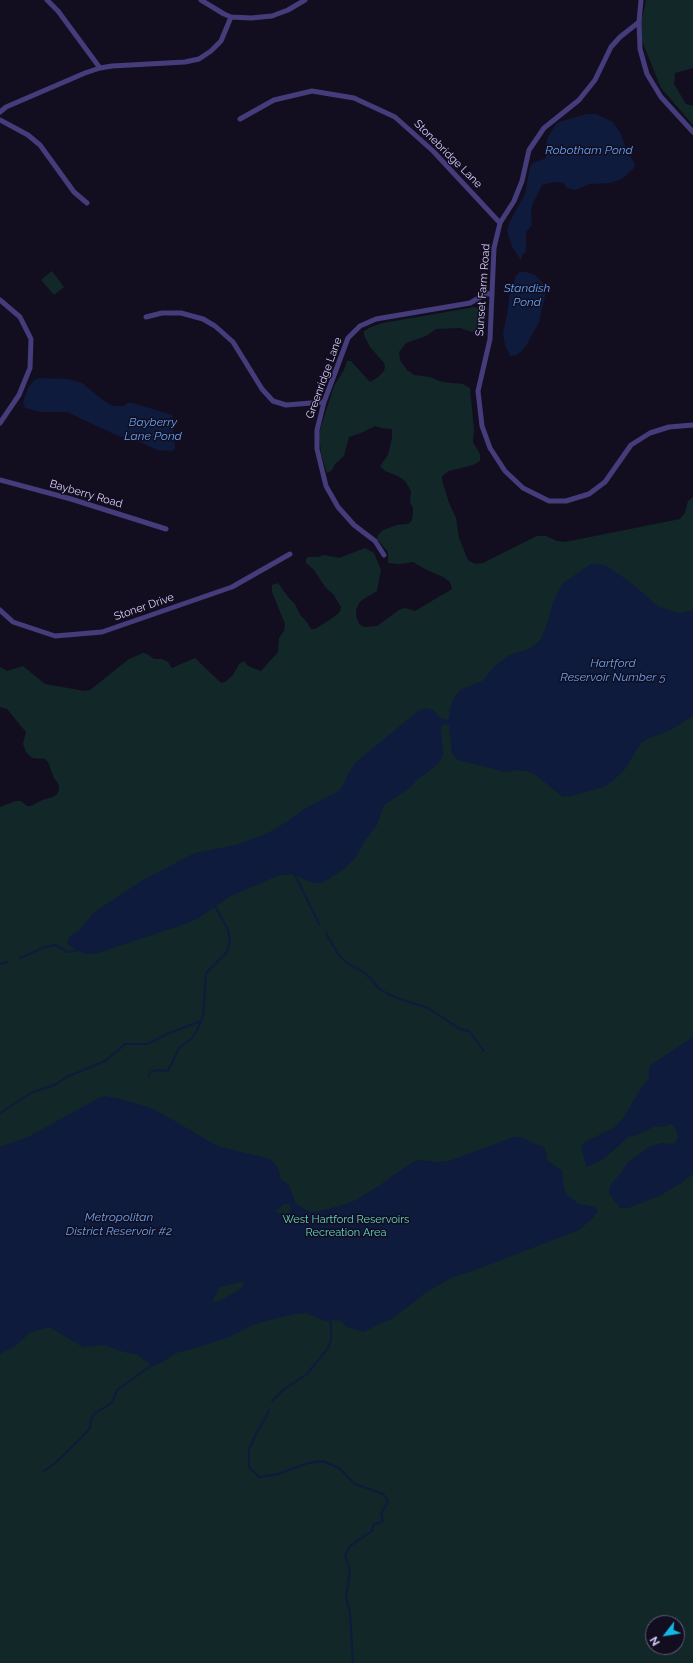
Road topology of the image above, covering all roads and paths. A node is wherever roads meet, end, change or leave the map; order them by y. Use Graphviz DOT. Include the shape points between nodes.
graph roads {
  1 [pos="47,0"];
  2 [pos="201,0"];
  3 [pos="305,0"];
  4 [pos="641,0"];
  5 [pos="231,17"];
  6 [pos="639,22"];
  7 [pos="100,68"];
  8 [pos="0,112"];
  9 [pos="240,119"];
  10 [pos="0,120"];
  11 [pos="693,132"];
  12 [pos="87,203"];
  13 [pos="500,223"];
  14 [pos="492,294"];
  15 [pos="0,300"];
  16 [pos="146,317"];
  17 [pos="324,402"];
  18 [pos="0,423"];
  19 [pos="693,424"];
  20 [pos="0,480"];
  21 [pos="166,529"];
  22 [pos="290,554"];
  23 [pos="384,554"];
  24 [pos="0,610"];
  1 -- 7 [label="street"];
  2 -- 5 [label="street"];
  3 -- 5 [label="street" via="272,16"];
  4 -- 6 [label="street"];
  5 -- 7 [label="street" via="220,41 199,59"];
  6 -- 11 [label="street" via="640,49 647,74 661,97"];
  6 -- 13 [label="street, Sunset Farm Road" via="611,47 594,80 579,100 544,128 529,150 522,181 514,201"];
  7 -- 8 [label="street" via="6,107"];
  9 -- 13 [label="street, Stonebridge Lane" via="274,100 312,91 354,98 396,117 433,151"];
  10 -- 12 [label="street" via="28,135 40,145 74,192"];
  13 -- 14 [label="street, Sunset Farm Road" via="494,248"];
  14 -- 17 [label="street, Greenridge Lane" via="484,295 470,303 376,319 360,326 348,338"];
  14 -- 19 [label="street, Sunset Farm Road" via="490,339 478,391 482,426 490,448 505,471 524,488 549,501 566,501 589,494 605,482 631,445 650,433"];
  15 -- 18 [label="street" via="20,317 31,339 30,368 19,395"];
  16 -- 17 [label="street" via="162,313 181,313 203,319 233,342 262,389 273,401 286,405"];
  17 -- 23 [label="street, Greenridge Lane" via="317,430 316,449 326,486 338,507"];
  20 -- 21 [label="street, Bayberry Road"];
  22 -- 24 [label="street, Stoner Drive" via="232,587 102,632 55,636 13,622"];
}
